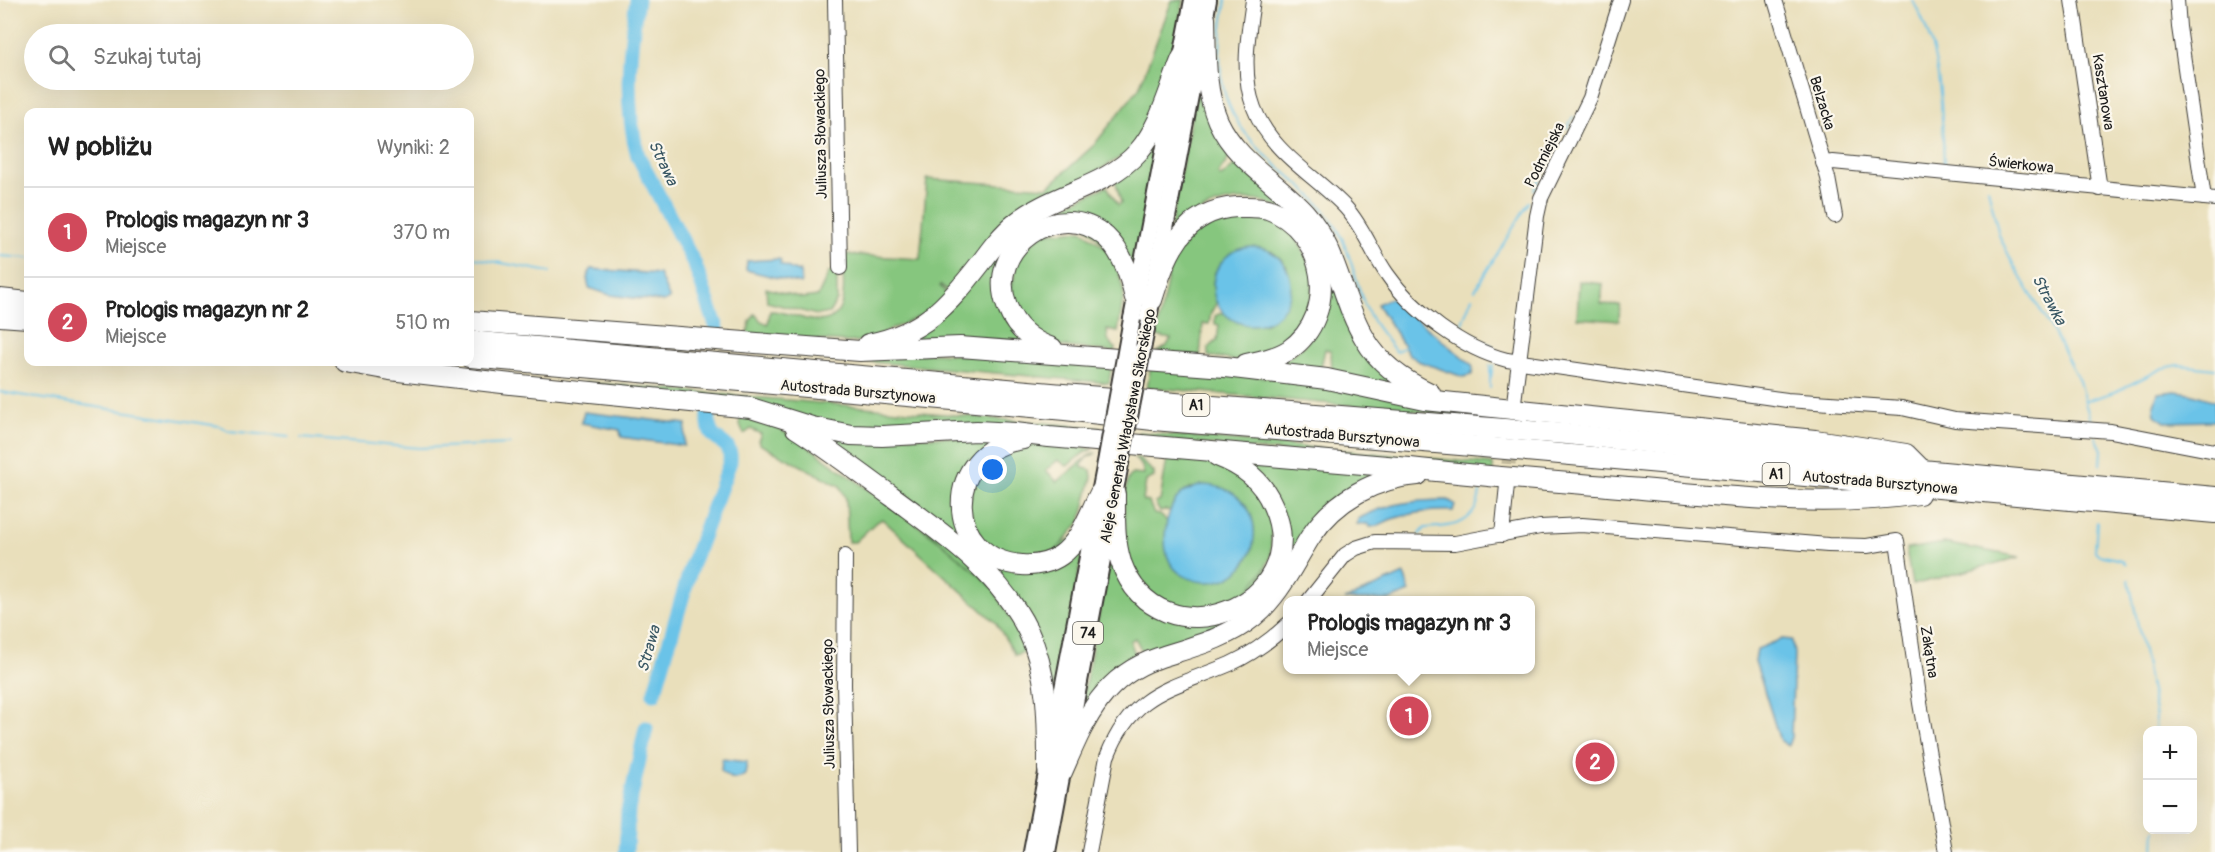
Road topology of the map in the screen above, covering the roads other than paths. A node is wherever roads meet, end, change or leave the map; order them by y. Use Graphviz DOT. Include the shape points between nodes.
graph roads {
  1 [pos="835,0"];
  2 [pos="1193,0"];
  3 [pos="1253,0"];
  4 [pos="1621,0"];
  5 [pos="1775,0"];
  6 [pos="2072,0"];
  7 [pos="2177,0"];
  8 [pos="1207,9"];
  9 [pos="1182,58"];
  10 [pos="1823,163"];
  11 [pos="2100,189"];
  12 [pos="2210,198"];
  13 [pos="1835,216"];
  14 [pos="840,268"];
  15 [pos="0,299"];
  16 [pos="1144,299"];
  17 [pos="24,302"];
  18 [pos="0,316"];
  19 [pos="24,318"];
  20 [pos="474,321"];
  21 [pos="474,341"];
  22 [pos="821,348"];
  23 [pos="1075,354"];
  24 [pos="474,357"];
  25 [pos="1518,362"];
  26 [pos="368,366"];
  27 [pos="1225,367"];
  28 [pos="1514,402"];
  29 [pos="1467,405"];
  30 [pos="773,414"];
  31 [pos="1049,437"];
  32 [pos="1176,448"];
  33 [pos="2215,451"];
  34 [pos="1114,457"];
  35 [pos="1922,470"];
  36 [pos="1456,473"];
  37 [pos="1507,485"];
  38 [pos="1950,490"];
  39 [pos="1108,494"];
  40 [pos="2215,496"];
  41 [pos="2215,513"];
  42 [pos="1502,535"];
  43 [pos="844,556"];
  44 [pos="1312,596"];
  45 [pos="1283,627"];
  46 [pos="1055,771"];
  47 [pos="848,852"];
  48 [pos="1032,852"];
  49 [pos="1047,852"];
  50 [pos="1089,852"];
  51 [pos="1946,852"];
  1 -- 14 [label="street, Juliusza Słowackiego"];
  2 -- 9 [label="main road, Aleje Generała Władysława Sikorskiego"];
  3 -- 25 [label="street" via="1247,48 1248,82 1256,111 1270,137 1349,211 1387,274 1417,307 1466,345"];
  4 -- 25 [label="street, Podmiejska" via="1590,98 1540,198"];
  5 -- 10 [label="street, Belzacka"];
  6 -- 11 [label="street, Kasztanowa"];
  7 -- 12 [label="street"];
  8 -- 16 [label="main road, Aleje Generała Władysława Sikorskiego"];
  8 -- 29 [label="highway" via="1208,85 1226,137 1243,158 1305,213 1323,238 1358,325 1374,353 1406,381"];
  9 -- 16 [label="main road, Aleje Generała Władysława Sikorskiego"];
  9 -- 22 [label="highway" via="1155,128 1125,165 1015,223 947,304 917,327 874,343"];
  10 -- 11 [label="street, Świerkowa"];
  10 -- 13 [label="street, Belzacka"];
  11 -- 12 [label="street, Świerkowa"];
  15 -- 17 [label="highway"];
  16 -- 23 [label="highway" via="1108,238 1074,222 1036,229 1008,258 1003,296 1010,314 1024,332 1041,344"];
  16 -- 27 [label="highway" via="1176,242 1191,223 1209,213 1230,207 1256,207 1268,209 1296,226 1314,250 1319,266 1321,293 1313,322 1301,340 1279,356"];
  16 -- 34 [label="main road, Aleje Generała Władysława Sikorskiego, bridge" via="1142,350"];
  16 -- 34 [label="main road, Aleje Generała Władysława Sikorskiego, bridge" via="1132,319"];
  18 -- 19 [label="highway"];
  20 -- 22 [label="highway"];
  21 -- 35 [label="highway, Autostrada Bursztynowa / A1" via="1566,434"];
  22 -- 23 [label="highway" via="878,351 960,346"];
  23 -- 27 [label="highway"];
  24 -- 38 [label="highway, Autostrada Bursztynowa / A1"];
  25 -- 28 [label="street, Podmiejska"];
  25 -- 33 [label="street" via="1787,400 1902,408 1955,420 2111,431"];
  26 -- 30 [label="highway" via="751,408"];
  27 -- 29 [label="highway" via="1327,379"];
  29 -- 35 [label="highway" via="1815,440 1906,454"];
  30 -- 31 [label="highway" via="812,427 858,435 978,431"];
  30 -- 46 [label="highway" via="919,517 995,581 1028,631 1037,657"];
  31 -- 32 [label="highway"];
  31 -- 39 [label="highway" via="999,445 987,451 970,470 962,504 968,530 979,547 1015,565 1045,563 1061,555"];
  32 -- 36 [label="highway"];
  32 -- 39 [label="highway" via="1212,454 1240,466 1257,480 1269,498 1279,526 1278,554 1268,581 1250,599 1233,610 1203,617 1181,616 1149,602 1131,583 1121,562"];
  34 -- 39 [label="main road, Aleje Generała Władysława Sikorskiego"];
  35 -- 40 [label="highway, Autostrada Bursztynowa / A1"];
  36 -- 38 [label="highway" via="1810,500 1895,498"];
  36 -- 46 [label="highway" via="1402,476 1350,497 1319,526 1272,599 1253,617 1226,634 1155,659 1114,684 1088,716"];
  37 -- 42 [label="street"];
  38 -- 41 [label="highway, Autostrada Bursztynowa / A1"];
  39 -- 46 [label="main road, Aleje Generała Władysława Sikorskiego / 74"];
  42 -- 44 [label="street" via="1455,543 1396,541 1363,545 1339,561"];
  42 -- 51 [label="street, Zakątna" via="1540,527 1582,525 1828,545 1867,546 1897,541"];
  43 -- 47 [label="street, Juliusza Słowackiego"];
  45 -- 50 [label="street" via="1240,659 1150,697 1128,717 1107,757"];
  46 -- 48 [label="main road, Aleje Generała Władysława Sikorskiego / 74"];
  46 -- 49 [label="main road, Aleje Generała Władysława Sikorskiego / 74"];
}
